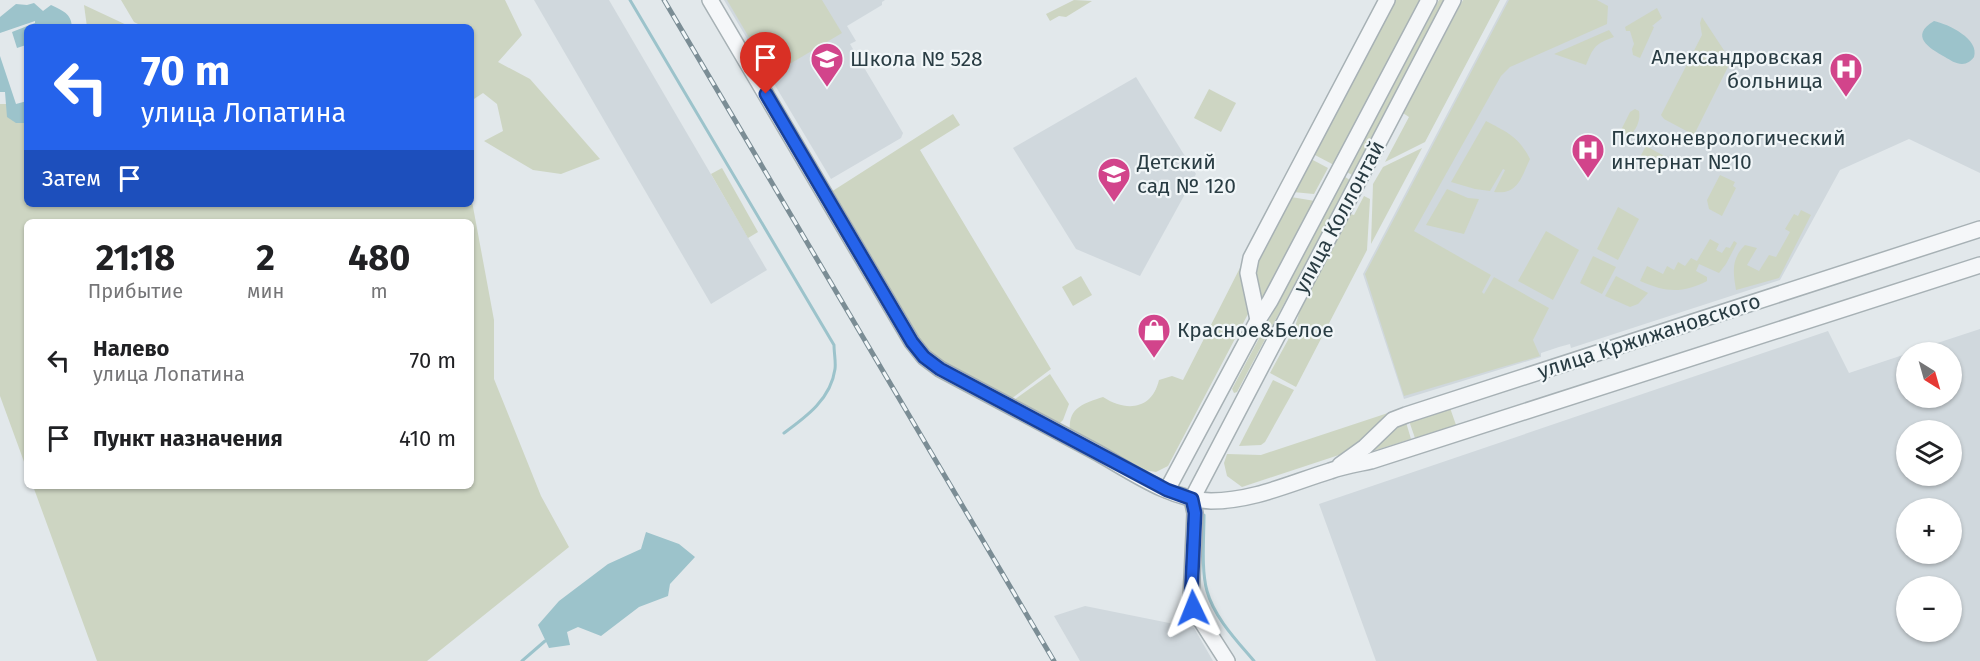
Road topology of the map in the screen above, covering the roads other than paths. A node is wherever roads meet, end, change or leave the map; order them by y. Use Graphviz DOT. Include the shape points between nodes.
graph roads {
  1 [pos="710,0"];
  2 [pos="1388,0"];
  3 [pos="1429,0"];
  4 [pos="1453,0"];
  5 [pos="1980,229"];
  6 [pos="1980,265"];
  7 [pos="1258,320"];
  8 [pos="1368,454"];
  9 [pos="1167,490"];
  10 [pos="1192,499"];
  11 [pos="1227,661"];
  1 -- 9 [label="street, улица Кржижановского" via="924,357"];
  2 -- 7 [label="street" via="1251,258 1248,273"];
  3 -- 7 [label="street, улица Коллонтай"];
  4 -- 10 [label="street, улица Коллонтай"];
  5 -- 8 [label="street, улица Кржижановского" via="1406,415 1393,420"];
  6 -- 8 [label="street, улица Кржижановского"];
  7 -- 9 [label="street, улица Коллонтай"];
  8 -- 10 [label="street, улица Кржижановского" via="1274,490 1238,499"];
  9 -- 10 [label="street, улица Кржижановского"];
  10 -- 11 [label="street" via="1195,513 1191,599"];
}
